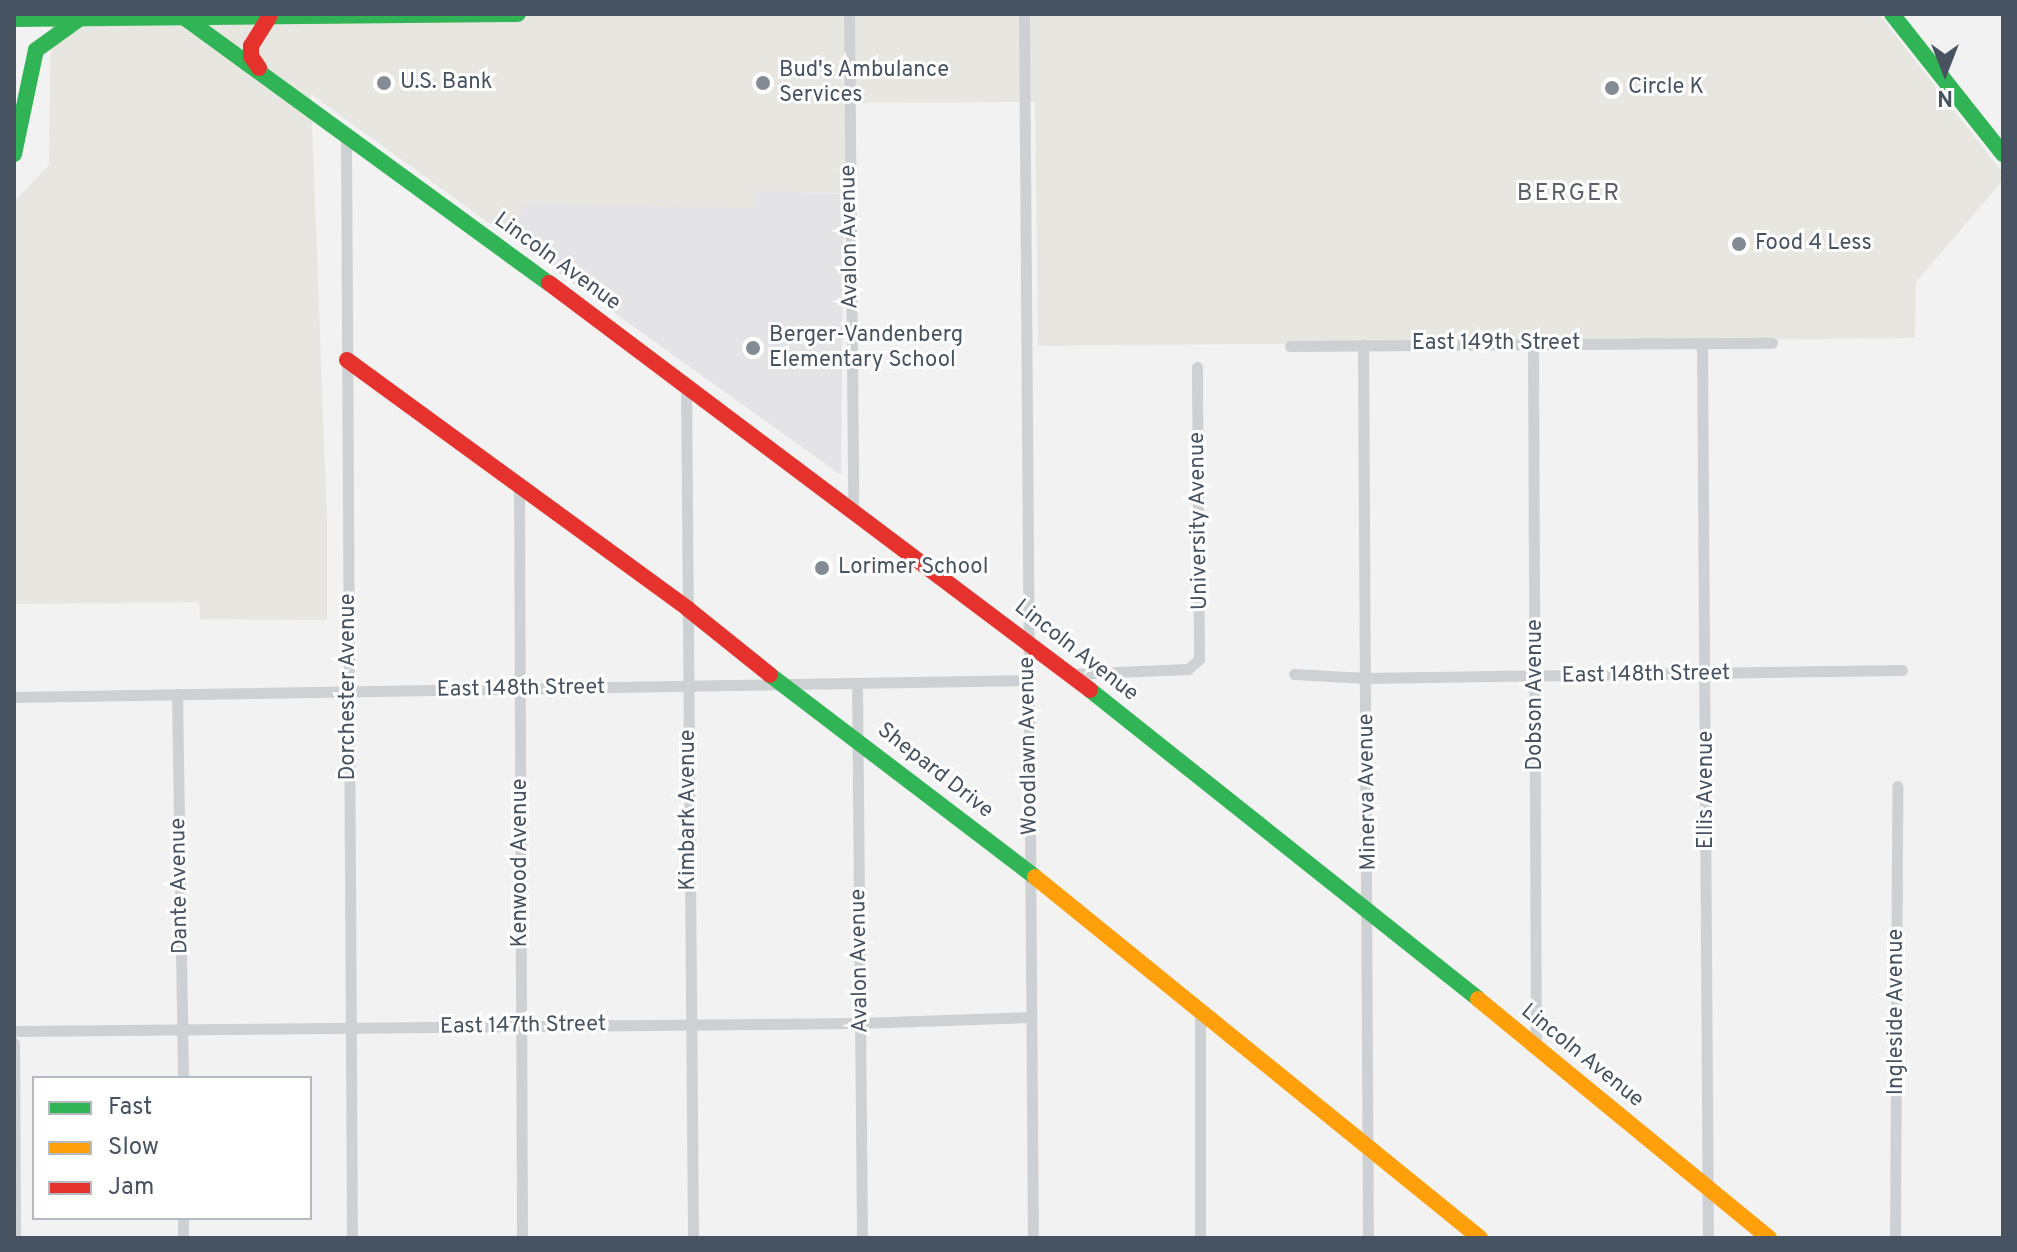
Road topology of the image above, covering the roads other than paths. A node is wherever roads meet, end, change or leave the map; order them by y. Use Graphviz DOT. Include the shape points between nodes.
graph roads {
  1 [pos="518,14"];
  2 [pos="849,14"];
  3 [pos="1024,14"];
  4 [pos="1892,14"];
  5 [pos="345,15"];
  6 [pos="182,16"];
  7 [pos="87,17"];
  8 [pos="269,17"];
  9 [pos="14,19"];
  10 [pos="262,73"];
  11 [pos="346,135"];
  12 [pos="14,154"];
  13 [pos="2003,154"];
  14 [pos="1702,343"];
  15 [pos="1772,343"];
  16 [pos="1533,344"];
  17 [pos="1363,345"];
  18 [pos="1290,346"];
  19 [pos="347,360"];
  20 [pos="1197,367"];
  21 [pos="686,383"];
  22 [pos="519,487"];
  23 [pos="853,508"];
  24 [pos="688,609"];
  25 [pos="1028,640"];
  26 [pos="1902,670"];
  27 [pos="1071,674"];
  28 [pos="1294,674"];
  29 [pos="1707,675"];
  30 [pos="1537,676"];
  31 [pos="1366,678"];
  32 [pos="1028,680"];
  33 [pos="857,683"];
  34 [pos="781,684"];
  35 [pos="688,686"];
  36 [pos="520,689"];
  37 [pos="349,692"];
  38 [pos="177,694"];
  39 [pos="14,697"];
  40 [pos="858,740"];
  41 [pos="1897,786"];
  42 [pos="1030,873"];
  43 [pos="1369,913"];
  44 [pos="1200,1013"];
  45 [pos="1031,1017"];
  46 [pos="691,1023"];
  47 [pos="860,1023"];
  48 [pos="523,1025"];
  49 [pos="352,1028"];
  50 [pos="14,1031"];
  51 [pos="183,1031"];
  52 [pos="14,1043"];
  53 [pos="1536,1046"];
  54 [pos="183,1076"];
  55 [pos="1368,1146"];
  56 [pos="1708,1188"];
  57 [pos="15,1238"];
  58 [pos="352,1238"];
  59 [pos="522,1238"];
  60 [pos="693,1238"];
  61 [pos="862,1238"];
  62 [pos="1033,1238"];
  63 [pos="1200,1238"];
  64 [pos="1368,1238"];
  65 [pos="1480,1238"];
  66 [pos="1708,1238"];
  67 [pos="1769,1238"];
  68 [pos="1895,1238"];
  1 -- 5 [label="main road"];
  2 -- 23 [label="street, Avalon Avenue"];
  3 -- 25 [label="street, Woodlawn Avenue"];
  4 -- 13 [label="main road"];
  5 -- 8 [label="main road"];
  6 -- 7 [label="main road"];
  6 -- 8 [label="main road"];
  6 -- 10 [label="main road, Lincoln Avenue"];
  7 -- 9 [label="main road"];
  7 -- 12 [label="main road" via="36,50"];
  8 -- 10 [label="main road" via="251,46"];
  10 -- 11 [label="main road, Lincoln Avenue"];
  11 -- 19 [label="street, Dorchester Avenue"];
  11 -- 21 [label="main road, Lincoln Avenue"];
  14 -- 15 [label="street, East 149th Street"];
  14 -- 16 [label="street, East 149th Street"];
  14 -- 29 [label="street, Ellis Avenue"];
  16 -- 17 [label="street, East 149th Street"];
  16 -- 30 [label="street, Dobson Avenue"];
  17 -- 18 [label="street, East 149th Street"];
  17 -- 31 [label="street, Minerva Avenue"];
  19 -- 22 [label="main road, Shepard Drive"];
  19 -- 37 [label="street, Dorchester Avenue"];
  20 -- 27 [label="street, University Avenue" via="1201,651 1196,664 1188,669"];
  21 -- 23 [label="main road, Lincoln Avenue"];
  21 -- 24 [label="street, Kimbark Avenue"];
  22 -- 24 [label="main road, Shepard Drive"];
  22 -- 36 [label="street, Kenwood Avenue"];
  23 -- 25 [label="main road, Lincoln Avenue"];
  24 -- 34 [label="main road, Shepard Drive"];
  24 -- 35 [label="street, Kimbark Avenue"];
  25 -- 27 [label="main road, Lincoln Avenue"];
  25 -- 32 [label="street, Woodlawn Avenue"];
  26 -- 29 [label="street, East 148th Street"];
  27 -- 43 [label="main road, Lincoln Avenue"];
  28 -- 31 [label="street, East 148th Street"];
  29 -- 30 [label="street, East 148th Street"];
  29 -- 56 [label="street, Ellis Avenue"];
  30 -- 31 [label="street, East 148th Street"];
  30 -- 53 [label="street, Dobson Avenue"];
  31 -- 43 [label="street, Minerva Avenue"];
  32 -- 33 [label="street, East 148th Street"];
  32 -- 42 [label="street, Woodlawn Avenue"];
  33 -- 34 [label="street, East 148th Street"];
  33 -- 40 [label="street, Avalon Avenue"];
  34 -- 35 [label="street, East 148th Street"];
  34 -- 40 [label="main road, Shepard Drive"];
  35 -- 36 [label="street, East 148th Street"];
  35 -- 46 [label="street, Kimbark Avenue"];
  36 -- 37 [label="street, East 148th Street"];
  36 -- 48 [label="street, Kenwood Avenue"];
  37 -- 38 [label="street, East 148th Street"];
  37 -- 49 [label="street, Dorchester Avenue"];
  38 -- 39 [label="street, East 148th Street"];
  38 -- 51 [label="street, Dante Avenue"];
  40 -- 42 [label="main road, Shepard Drive"];
  40 -- 47 [label="street, Avalon Avenue"];
  41 -- 68 [label="street, Ingleside Avenue"];
  42 -- 44 [label="main road, Shepard Drive"];
  42 -- 45 [label="street, Woodlawn Avenue"];
  43 -- 53 [label="main road, Lincoln Avenue"];
  43 -- 55 [label="street, Minerva Avenue"];
  44 -- 55 [label="main road, Shepard Drive"];
  44 -- 63 [label="street"];
  45 -- 47 [label="street, East 147th Street"];
  45 -- 62 [label="street, Woodlawn Avenue"];
  46 -- 47 [label="street, East 147th Street"];
  46 -- 48 [label="street, East 147th Street"];
  46 -- 60 [label="street, Kimbark Avenue"];
  47 -- 61 [label="street, Avalon Avenue"];
  48 -- 49 [label="street, East 147th Street"];
  48 -- 59 [label="street, Kenwood Avenue"];
  49 -- 51 [label="street, East 147th Street"];
  49 -- 58 [label="street, Dorchester Avenue"];
  50 -- 51 [label="street, East 147th Street"];
  51 -- 54 [label="street, Dante Avenue"];
  52 -- 57 [label="street"];
  53 -- 56 [label="main road, Lincoln Avenue"];
  55 -- 64 [label="street, Minerva Avenue"];
  55 -- 65 [label="main road, Shepard Drive"];
  56 -- 66 [label="street, Ellis Avenue"];
  56 -- 67 [label="main road, Lincoln Avenue"];
}
